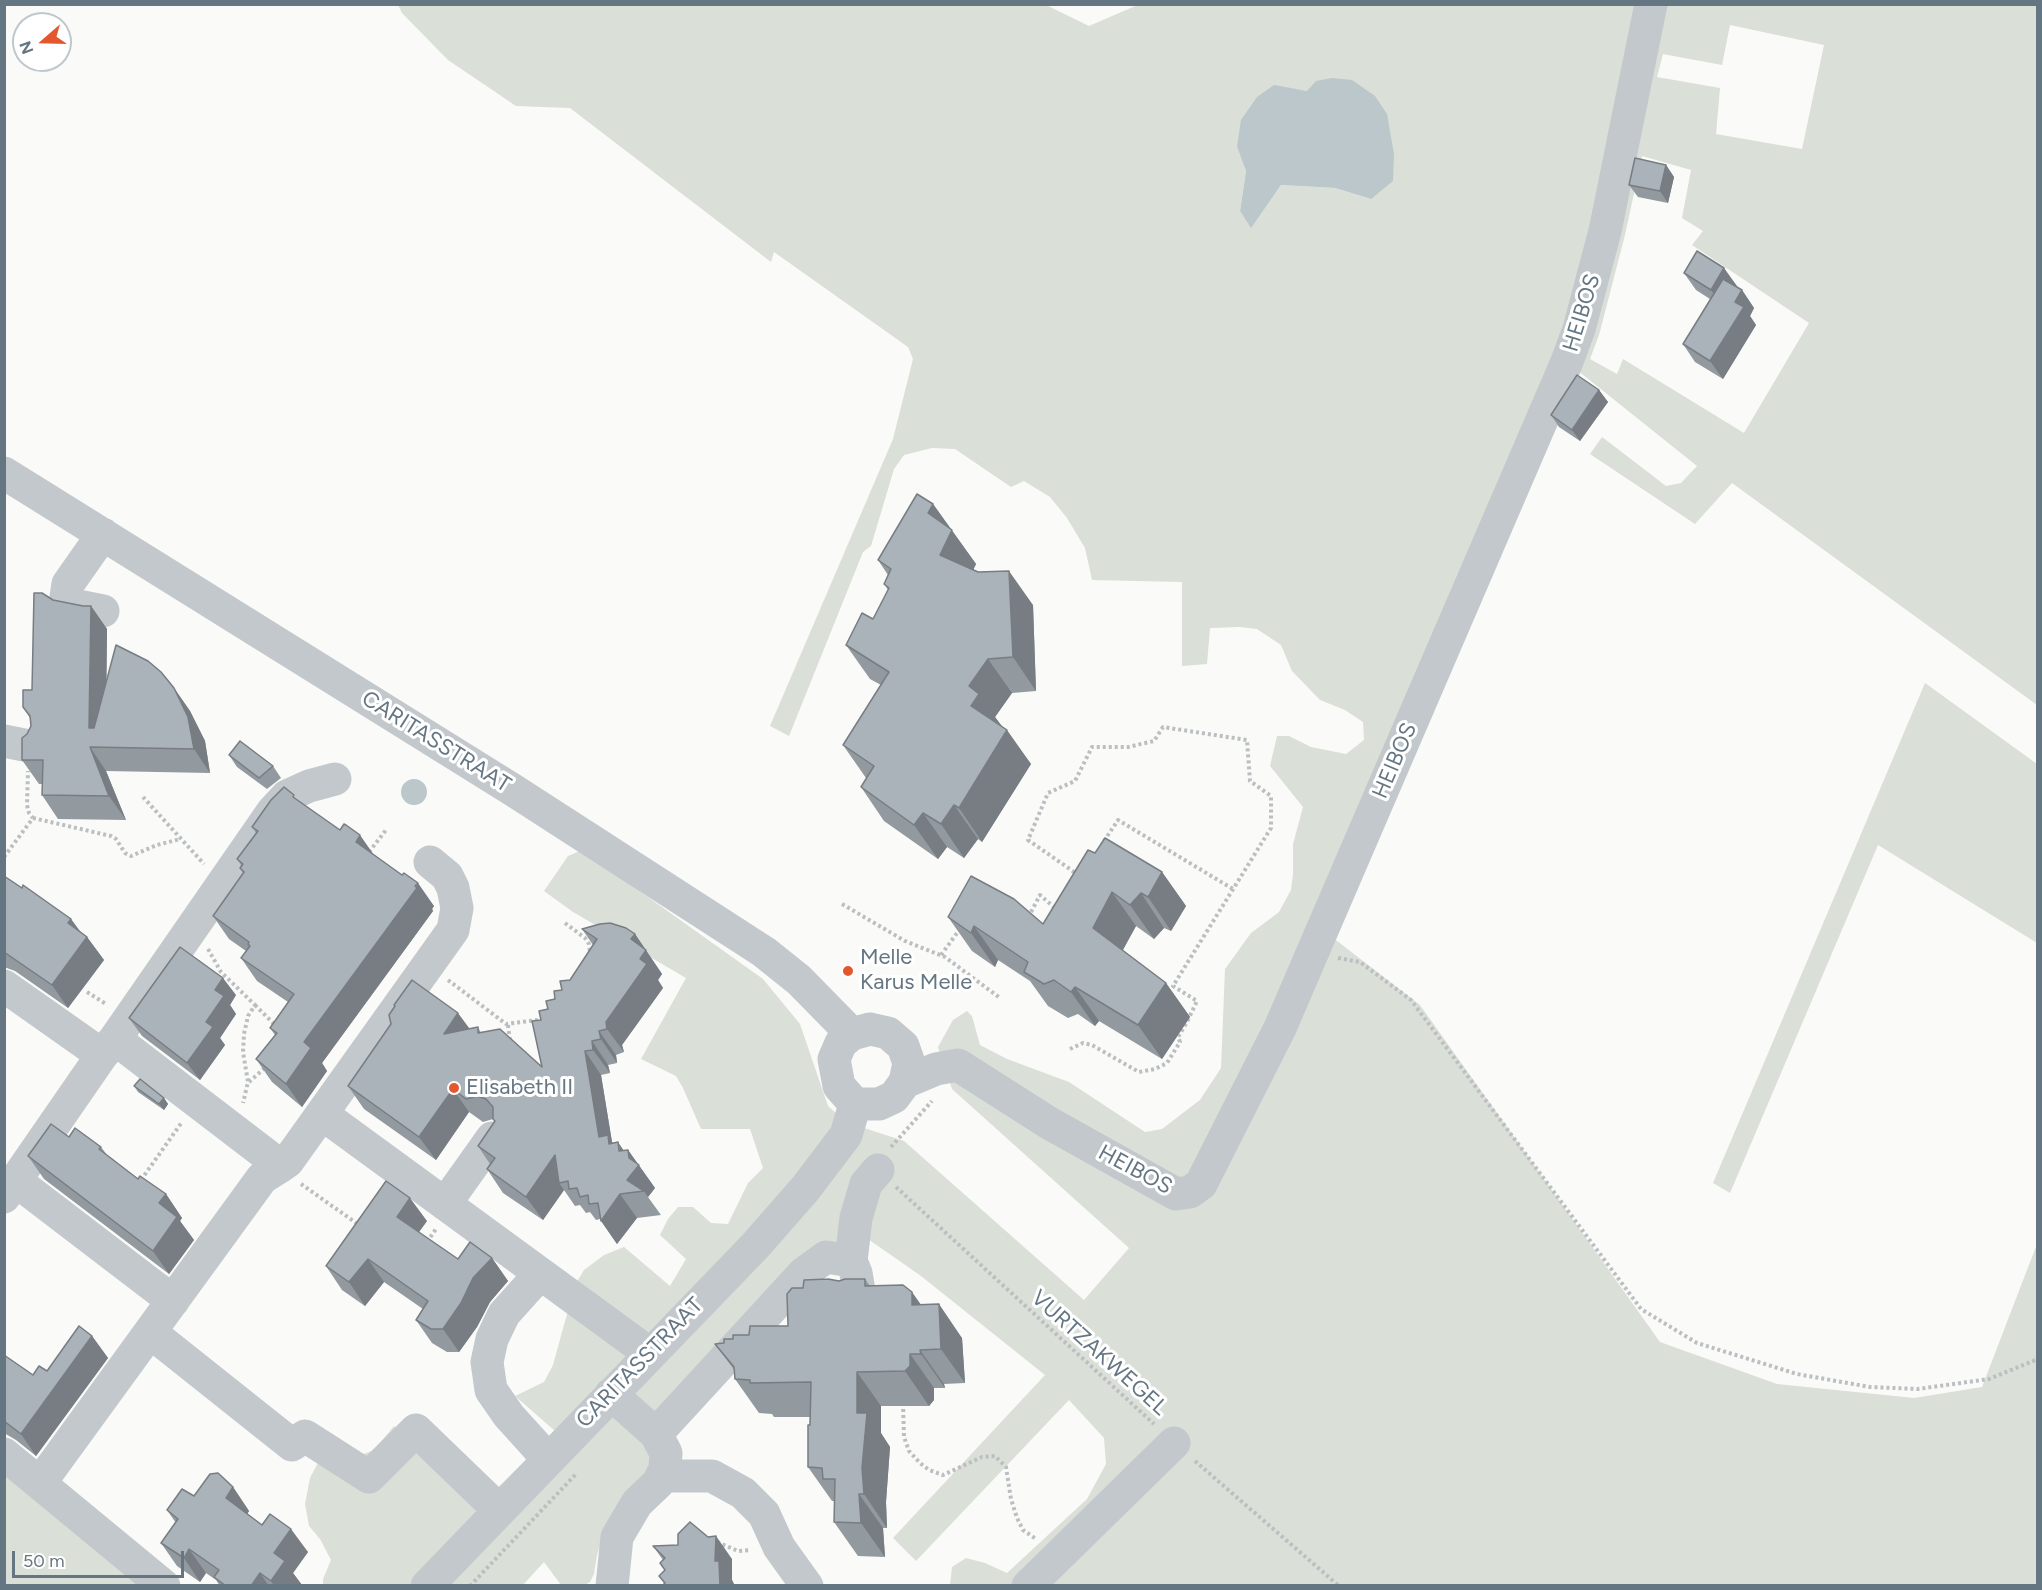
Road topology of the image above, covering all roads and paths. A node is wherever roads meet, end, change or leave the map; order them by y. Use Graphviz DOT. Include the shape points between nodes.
graph roads {
  1 [pos="1651,4"];
  2 [pos="4,473"];
  3 [pos="103,534"];
  4 [pos="103,611"];
  5 [pos="17,743"];
  6 [pos="335,779"];
  7 [pos="143,797"];
  8 [pos="33,818"];
  9 [pos="386,830"];
  10 [pos="180,839"];
  11 [pos="1100,848"];
  12 [pos="369,852"];
  13 [pos="4,857"];
  14 [pos="430,862"];
  15 [pos="1081,877"];
  16 [pos="223,885"];
  17 [pos="1233,889"];
  18 [pos="842,904"];
  19 [pos="1017,912"];
  20 [pos="1060,912"];
  21 [pos="967,921"];
  22 [pos="565,923"];
  23 [pos="195,926"];
  24 [pos="941,955"];
  25 [pos="1311,957"];
  26 [pos="589,958"];
  27 [pos="428,966"];
  28 [pos="4,986"];
  29 [pos="1000,998"];
  30 [pos="255,1005"];
  31 [pos="548,1013"];
  32 [pos="281,1022"];
  33 [pos="274,1025"];
  34 [pos="508,1025"];
  35 [pos="852,1034"];
  36 [pos="276,1035"];
  37 [pos="510,1044"];
  38 [pos="109,1047"];
  39 [pos="1070,1049"];
  40 [pos="273,1062"];
  41 [pos="248,1082"];
  42 [pos="905,1082"];
  43 [pos="197,1102"];
  44 [pos="855,1104"];
  45 [pos="322,1114"];
  46 [pos="230,1127"];
  47 [pos="492,1138"];
  48 [pos="280,1166"];
  49 [pos="878,1170"];
  50 [pos="135,1187"];
  51 [pos="10,1189"];
  52 [pos="445,1204"];
  53 [pos="364,1229"];
  54 [pos="851,1261"];
  55 [pos="540,1274"];
  56 [pos="860,1297"];
  57 [pos="173,1301"];
  58 [pos="150,1332"];
  59 [pos="649,1353"];
  60 [pos="2037,1359"];
  61 [pos="610,1394"];
  62 [pos="903,1399"];
  63 [pos="656,1434"];
  64 [pos="1174,1443"];
  65 [pos="4,1454"];
  66 [pos="548,1459"];
  67 [pos="662,1476"];
  68 [pos="40,1483"];
  69 [pos="499,1510"];
  70 [pos="776,1540"];
  71 [pos="717,1541"];
  72 [pos="1069,1545"];
  73 [pos="613,1585"];
  74 [pos="164,1586"];
  75 [pos="427,1586"];
  76 [pos="807,1586"];
  77 [pos="1028,1586"];
  78 [pos="1339,1586"];
  1 -- 25 [label="street, HEIBOS" via="1605,231 1579,329"];
  2 -- 3 [label="street, CARITASSTRAAT"];
  3 -- 4 [label="street" via="68,584 66,597 73,605"];
  3 -- 35 [label="street, CARITASSTRAAT" via="764,952"];
  5 -- 8 [label="path" via="27,805"];
  6 -- 16 [label="street" via="287,796"];
  7 -- 10 [label="path"];
  8 -- 10 [label="path" via="111,836 131,856"];
  8 -- 13 [label="path"];
  9 -- 12 [label="path"];
  10 -- 16 [label="path"];
  11 -- 17 [label="path" via="1118,820"];
  14 -- 27 [label="street" via="447,876 457,908 453,930"];
  15 -- 17 [label="path" via="1028,840 1048,793 1075,782 1092,747 1128,747 1154,741 1163,727 1247,740 1250,781 1271,796 1270,828"];
  16 -- 23 [label="street"];
  17 -- 39 [label="path" via="1173,986 1197,1001 1167,1063 1139,1072 1092,1045 1083,1043"];
  18 -- 24 [label="path" via="905,940"];
  19 -- 20 [label="path" via="1031,912 1040,896"];
  21 -- 24 [label="path"];
  22 -- 26 [label="path" via="587,940"];
  23 -- 30 [label="path" via="221,972"];
  23 -- 38 [label="street"];
  24 -- 29 [label="path"];
  25 -- 42 [label="street, HEIBOS" via="1280,1028 1201,1184 1190,1192 1176,1194 1049,1123 958,1065"];
  25 -- 60 [label="path" via="1360,962 1411,1000 1641,1309 1697,1343 1797,1374 1870,1387 1918,1389 1989,1380"];
  27 -- 34 [label="path"];
  27 -- 45 [label="street"];
  28 -- 38 [label="street"];
  30 -- 33 [label="path"];
  30 -- 41 [label="path" via="244,1034"];
  31 -- 34 [label="path" via="537,1020"];
  32 -- 33 [label="path"];
  33 -- 36 [label="path"];
  34 -- 37 [label="path"];
  35 -- 42 [label="street" via="870,1029 888,1033 903,1046 909,1063"];
  35 -- 44 [label="street" via="841,1043 834,1059 838,1086"];
  38 -- 43 [label="street"];
  38 -- 51 [label="street"];
  40 -- 41 [label="path"];
  41 -- 46 [label="path" via="240,1113"];
  42 -- 44 [label="street" via="894,1097 879,1104"];
  43 -- 46 [label="street"];
  43 -- 50 [label="path"];
  44 -- 59 [label="street, CARITASSTRAAT" via="846,1135 805,1189"];
  45 -- 48 [label="street" via="288,1161"];
  45 -- 52 [label="street"];
  46 -- 48 [label="street"];
  47 -- 52 [label="street"];
  48 -- 53 [label="path"];
  48 -- 57 [label="street" via="262,1178"];
  49 -- 54 [label="street" via="866,1184 856,1218"];
  49 -- 64 [label="path, VURTZAKWEGEL"];
  51 -- 57 [label="street"];
  52 -- 55 [label="street"];
  54 -- 56 [label="street"];
  54 -- 63 [label="street" via="826,1257 804,1273"];
  55 -- 59 [label="street"];
  55 -- 66 [label="street" via="504,1314 487,1362 491,1390"];
  57 -- 58 [label="street"];
  58 -- 68 [label="street"];
  58 -- 69 [label="street" via="292,1444 305,1436 369,1477 416,1430"];
  59 -- 61 [label="street, CARITASSTRAAT"];
  61 -- 63 [label="street"];
  61 -- 66 [label="street, CARITASSTRAAT"];
  62 -- 72 [label="path" via="904,1437 909,1451 920,1463 944,1475 982,1457 994,1456 1006,1467 1011,1499 1023,1530 1049,1544"];
  63 -- 67 [label="street" via="666,1453"];
  64 -- 72 [label="street"];
  64 -- 78 [label="path, VURTZAKWEGEL"];
  65 -- 68 [label="street"];
  66 -- 69 [label="street, CARITASSTRAAT"];
  67 -- 70 [label="street" via="712,1476 743,1493 764,1514"];
  67 -- 73 [label="street" via="637,1503 617,1537"];
  68 -- 74 [label="street"];
  69 -- 75 [label="street, CARITASSTRAAT"];
  70 -- 71 [label="path" via="738,1551"];
  70 -- 76 [label="street"];
  72 -- 77 [label="street"];
}
